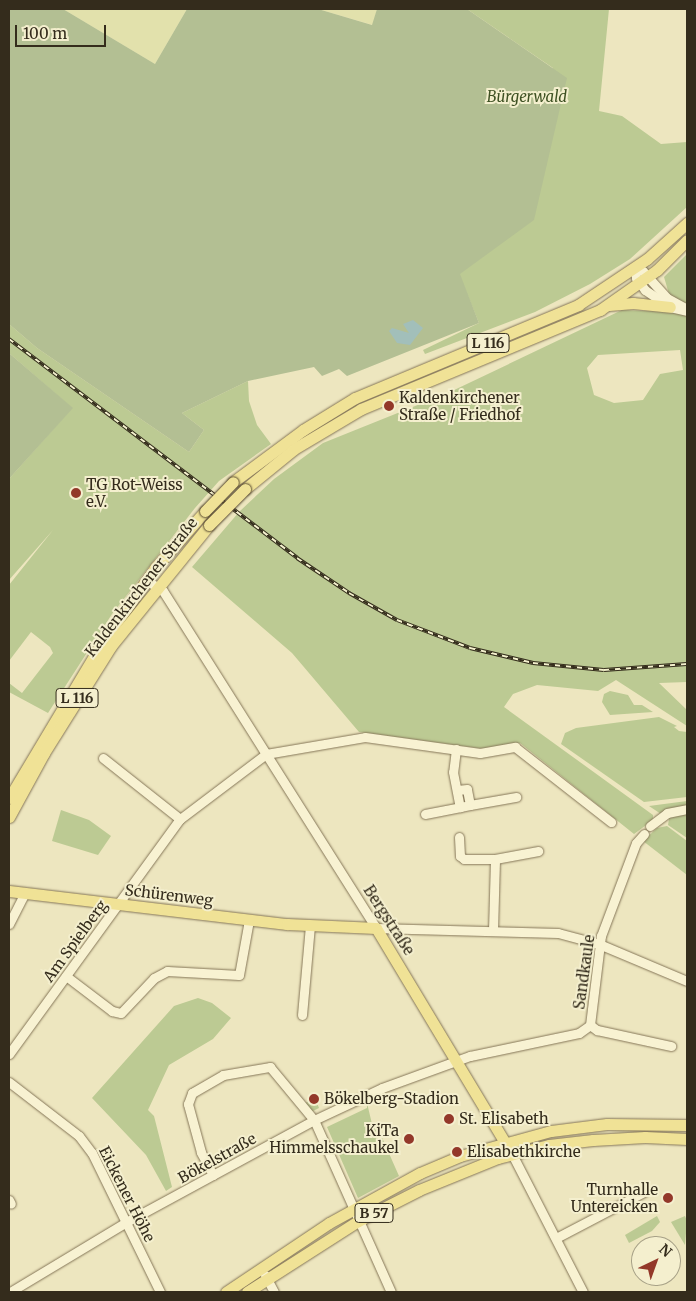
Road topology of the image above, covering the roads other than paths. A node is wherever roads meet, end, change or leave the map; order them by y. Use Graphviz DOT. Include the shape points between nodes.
graph roads {
  1 [pos="687,223"];
  2 [pos="687,240"];
  3 [pos="634,268"];
  4 [pos="644,280"];
  5 [pos="608,305"];
  6 [pos="670,307"];
  7 [pos="687,310"];
  8 [pos="146,580"];
  9 [pos="157,587"];
  10 [pos="456,749"];
  11 [pos="266,754"];
  12 [pos="103,758"];
  13 [pos="457,790"];
  14 [pos="516,797"];
  15 [pos="9,798"];
  16 [pos="470,805"];
  17 [pos="460,807"];
  18 [pos="687,809"];
  19 [pos="425,814"];
  20 [pos="9,817"];
  21 [pos="180,819"];
  22 [pos="611,822"];
  23 [pos="650,826"];
  24 [pos="644,834"];
  25 [pos="459,837"];
  26 [pos="538,851"];
  27 [pos="495,859"];
  28 [pos="9,891"];
  29 [pos="25,893"];
  30 [pos="119,904"];
  31 [pos="249,920"];
  32 [pos="9,924"];
  33 [pos="310,925"];
  34 [pos="376,928"];
  35 [pos="493,931"];
  36 [pos="599,944"];
  37 [pos="66,976"];
  38 [pos="687,981"];
  39 [pos="302,1015"];
  40 [pos="590,1025"];
  41 [pos="671,1046"];
  42 [pos="9,1054"];
  43 [pos="458,1060"];
  44 [pos="9,1082"];
  45 [pos="314,1120"];
  46 [pos="687,1124"];
  47 [pos="687,1139"];
  48 [pos="505,1142"];
  49 [pos="512,1154"];
  50 [pos="213,1176"];
  51 [pos="644,1192"];
  52 [pos="354,1209"];
  53 [pos="358,1221"];
  54 [pos="128,1222"];
  55 [pos="556,1238"];
  56 [pos="260,1267"];
  57 [pos="267,1278"];
  58 [pos="10,1292"];
  59 [pos="160,1292"];
  60 [pos="226,1292"];
  61 [pos="247,1292"];
  62 [pos="274,1292"];
  63 [pos="391,1292"];
  64 [pos="583,1292"];
  1 -- 3 [label="main road, Kaldenkirchener Straße / L 116"];
  2 -- 4 [label="main road, Kaldenkirchener Straße / L 116"];
  3 -- 4 [label="street" via="643,271"];
  3 -- 8 [label="main road, Kaldenkirchener Straße / L 116, bridge" via="578,304 355,398 303,430 234,482 204,511"];
  4 -- 5 [label="main road, Kaldenkirchener Straße / L 116"];
  4 -- 6 [label="street"];
  4 -- 7 [label="street"];
  5 -- 6 [label="main road" via="633,303"];
  5 -- 9 [label="main road, Kaldenkirchener Straße / L 116, bridge" via="566,326 453,369 361,410 294,450 245,489 209,525"];
  6 -- 7 [label="street"];
  8 -- 9 [label="street, Bergstraße"];
  8 -- 15 [label="main road, Kaldenkirchener Straße / L 116" via="103,641"];
  9 -- 11 [label="street, Bergstraße" via="164,591"];
  9 -- 20 [label="main road, Kaldenkirchener Straße / L 116" via="111,646 68,712"];
  10 -- 11 [label="street" via="366,738"];
  10 -- 13 [label="street" via="453,772"];
  10 -- 22 [label="street" via="480,753 515,747"];
  11 -- 21 [label="street, Am Spielberg"];
  11 -- 34 [label="street, Bergstraße"];
  12 -- 21 [label="street"];
  13 -- 16 [label="street" via="467,788"];
  13 -- 17 [label="street"];
  14 -- 16 [label="street"];
  16 -- 17 [label="street"];
  17 -- 19 [label="street"];
  18 -- 23 [label="street" via="667,812"];
  21 -- 30 [label="street, Am Spielberg"];
  24 -- 36 [label="street, Sandkaule" via="636,843"];
  25 -- 27 [label="street" via="460,856"];
  26 -- 27 [label="street"];
  27 -- 35 [label="street"];
  28 -- 29 [label="main road, Schürenweg"];
  29 -- 30 [label="main road, Schürenweg"];
  29 -- 32 [label="street"];
  30 -- 31 [label="main road, Schürenweg"];
  30 -- 37 [label="street, Am Spielberg"];
  31 -- 33 [label="main road, Schürenweg"];
  31 -- 37 [label="street" via="239,974 167,971 154,978 121,1013 112,1011"];
  33 -- 34 [label="main road, Schürenweg"];
  33 -- 39 [label="street"];
  34 -- 35 [label="street, Schürenweg"];
  34 -- 43 [label="main road, Bergstraße"];
  35 -- 36 [label="street, Schürenweg" via="558,933"];
  36 -- 38 [label="street, Schürenweg"];
  36 -- 40 [label="street, Sandkaule"];
  37 -- 42 [label="street, Am Spielberg"];
  40 -- 41 [label="street, Sandkaule" via="597,1030"];
  40 -- 43 [label="street, Bökelstraße" via="579,1033"];
  43 -- 45 [label="street, Bökelstraße" via="382,1088"];
  43 -- 48 [label="main road, Bergstraße"];
  44 -- 54 [label="street, Eickener Höhe" via="79,1136 92,1153"];
  45 -- 50 [label="street, Bökelstraße"];
  45 -- 50 [label="street" via="270,1067 223,1075 199,1087 188,1104 201,1152"];
  45 -- 52 [label="street"];
  46 -- 48 [label="main road, B 57" via="598,1125"];
  47 -- 49 [label="main road, B 57" via="593,1140"];
  48 -- 49 [label="main road, Bergstraße"];
  48 -- 52 [label="main road, B 57" via="420,1173"];
  49 -- 53 [label="main road, B 57" via="418,1190"];
  49 -- 55 [label="street, Bergstraße"];
  50 -- 54 [label="street, Bökelstraße"];
  51 -- 55 [label="street"];
  52 -- 53 [label="street"];
  52 -- 56 [label="main road, B 57"];
  53 -- 57 [label="main road, B 57"];
  53 -- 63 [label="street"];
  54 -- 58 [label="street, Bökelstraße"];
  54 -- 59 [label="street, Eickener Höhe"];
  55 -- 64 [label="street, Bergstraße"];
  56 -- 57 [label="street"];
  56 -- 60 [label="main road, B 57"];
  57 -- 61 [label="main road, B 57"];
  57 -- 62 [label="street"];
}
